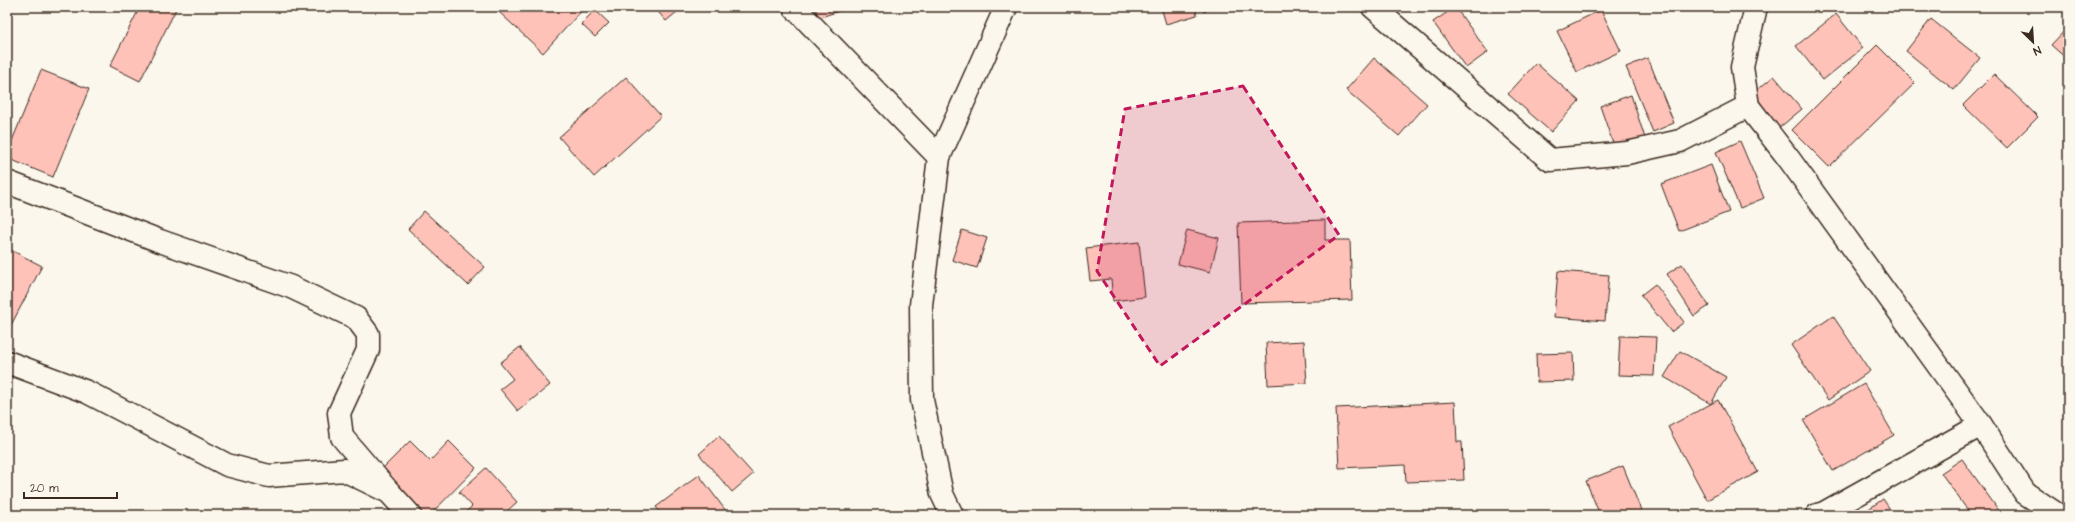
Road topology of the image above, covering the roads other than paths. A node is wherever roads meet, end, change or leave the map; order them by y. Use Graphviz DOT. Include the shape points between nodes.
graph roads {
  1 [pos="794,7"];
  2 [pos="1006,7"];
  3 [pos="1373,7"];
  4 [pos="1756,7"];
  5 [pos="1748,106"];
  6 [pos="939,157"];
  7 [pos="7,182"];
  8 [pos="7,362"];
  9 [pos="1981,425"];
  10 [pos="389,492"];
  11 [pos="410,515"];
  12 [pos="952,515"];
  13 [pos="1817,515"];
  14 [pos="2058,515"];
  1 -- 6 [label="street"];
  2 -- 6 [label="street"];
  3 -- 5 [label="street" via="1550,160 1626,153 1680,141"];
  4 -- 5 [label="street" via="1742,67"];
  5 -- 9 [label="street"];
  6 -- 12 [label="street" via="921,305 922,400 942,494"];
  7 -- 10 [label="street" via="160,241 292,287 356,318 368,334 368,350 339,413 342,437"];
  8 -- 10 [label="street" via="87,392 227,465 269,476 344,470"];
  9 -- 13 [label="street"];
  9 -- 14 [label="street" via="2026,493"];
  10 -- 11 [label="street"];
}
